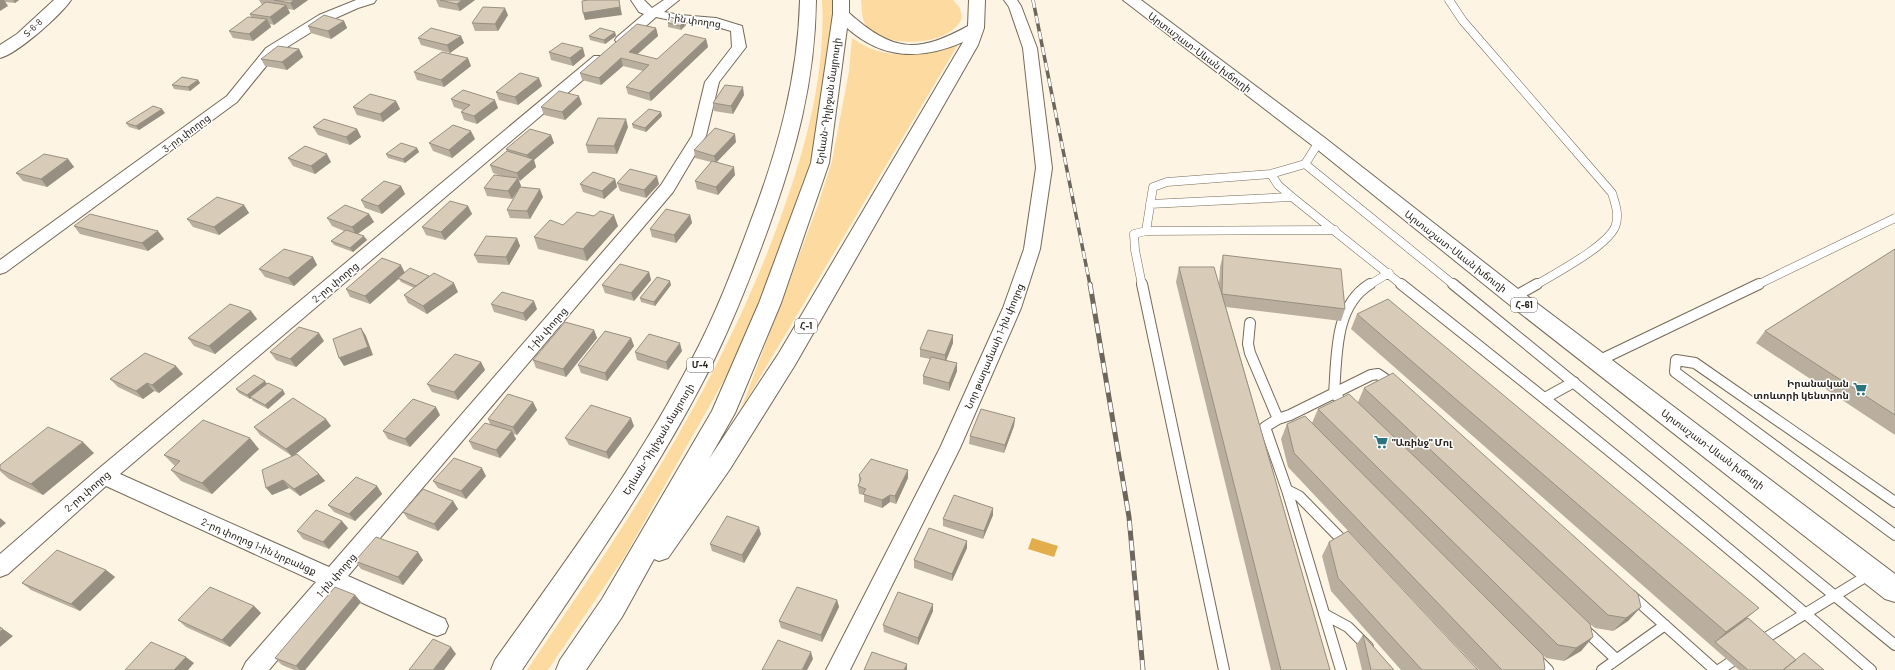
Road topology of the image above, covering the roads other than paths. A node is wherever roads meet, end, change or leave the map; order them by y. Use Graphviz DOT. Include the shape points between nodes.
graph roads {
  1 [pos="63,0"];
  2 [pos="370,0"];
  3 [pos="637,0"];
  4 [pos="672,0"];
  5 [pos="977,0"];
  6 [pos="1010,0"];
  7 [pos="1131,0"];
  8 [pos="1449,0"];
  9 [pos="841,5"];
  10 [pos="808,11"];
  11 [pos="653,13"];
  12 [pos="976,28"];
  13 [pos="0,53"];
  14 [pos="1319,142"];
  15 [pos="1305,164"];
  16 [pos="1271,174"];
  17 [pos="1292,197"];
  18 [pos="1150,204"];
  19 [pos="1895,218"];
  20 [pos="1335,230"];
  21 [pos="1146,231"];
  22 [pos="0,268"];
  23 [pos="1389,273"];
  24 [pos="1514,297"];
  25 [pos="1250,323"];
  26 [pos="1598,361"];
  27 [pos="1574,382"];
  28 [pos="1403,393"];
  29 [pos="1334,394"];
  30 [pos="1544,398"];
  31 [pos="1346,405"];
  32 [pos="1278,419"];
  33 [pos="104,476"];
  34 [pos="1287,490"];
  35 [pos="1895,502"];
  36 [pos="1895,535"];
  37 [pos="1356,554"];
  38 [pos="0,567"];
  39 [pos="1873,572"];
  40 [pos="333,579"];
  41 [pos="1623,588"];
  42 [pos="1895,590"];
  43 [pos="1836,595"];
  44 [pos="612,608"];
  45 [pos="1324,614"];
  46 [pos="1807,614"];
  47 [pos="1576,622"];
  48 [pos="1665,625"];
  49 [pos="437,626"];
  50 [pos="1764,640"];
  51 [pos="1895,645"];
  52 [pos="1526,648"];
  53 [pos="1379,658"];
  54 [pos="1616,659"];
  55 [pos="1730,662"];
  56 [pos="254,670"];
  57 [pos="505,670"];
  58 [pos="570,670"];
  59 [pos="838,670"];
  60 [pos="1224,670"];
  61 [pos="1341,670"];
  62 [pos="1548,670"];
  63 [pos="1602,670"];
  64 [pos="1715,670"];
  65 [pos="1719,670"];
  66 [pos="1871,670"];
  1 -- 13 [label="main road, Տ-6-8 / Տ-6-8" via="23,37"];
  2 -- 22 [label="street, 3-րդ փողոց" via="324,18 271,51 232,99"];
  3 -- 11 [label="street" via="644,9"];
  4 -- 11 [label="street, 2-րդ փողոց"];
  5 -- 12 [label="main road, Հ-1"];
  6 -- 59 [label="street, Նոր թաղամասի 1-ին փողոց" via="1015,6 1030,48 1044,168 1032,249 1012,308 950,448"];
  7 -- 14 [label="main road, Արտաշատ-Սևան խճուղի / Հ-61"];
  8 -- 24 [label="lane" via="1463,21 1612,193 1618,211 1615,229 1601,243"];
  9 -- 12 [label="main road" via="855,28 878,43 895,49 933,48 953,42"];
  9 -- 44 [label="main road, Երևան-Դիլիջան մայրուղի" via="820,163 770,303 723,413"];
  10 -- 57 [label="main road, Երևան-Դիլիջան մայրուղի / Մ-4" via="802,92 780,170 736,288 698,369 629,489"];
  11 -- 33 [label="street, 2-րդ փողոց"];
  11 -- 40 [label="street, 1-ին փողոց" via="680,19 716,22 737,29 739,47 712,82 699,136 667,188"];
  12 -- 44 [label="main road, Հ-1" via="970,45 787,359 721,462 666,541"];
  14 -- 15 [label="lane"];
  14 -- 24 [label="main road, Արտաշատ-Սևան խճուղի / Հ-61"];
  15 -- 16 [label="lane"];
  15 -- 27 [label="lane"];
  16 -- 17 [label="lane" via="1278,185"];
  16 -- 18 [label="lane" via="1167,182 1153,187"];
  17 -- 18 [label="lane"];
  17 -- 20 [label="lane"];
  18 -- 21 [label="lane"];
  19 -- 26 [label="lane"];
  20 -- 21 [label="lane"];
  20 -- 23 [label="lane"];
  21 -- 60 [label="lane" via="1134,234 1135,250"];
  23 -- 29 [label="lane" via="1360,291 1346,310"];
  23 -- 30 [label="lane"];
  24 -- 26 [label="main road, Արտաշատ-Սևան խճուղի / Հ-61"];
  25 -- 32 [label="lane" via="1250,353"];
  26 -- 39 [label="main road, Արտաշատ-Սևան խճուղի / Հ-61"];
  27 -- 30 [label="lane"];
  27 -- 43 [label="lane"];
  28 -- 29 [label="lane" via="1378,374"];
  29 -- 31 [label="lane"];
  29 -- 32 [label="lane" via="1293,418"];
  30 -- 46 [label="lane"];
  32 -- 34 [label="lane" via="1266,425 1265,432"];
  33 -- 38 [label="street, 2-րդ փողոց"];
  33 -- 40 [label="street, 2-րդ փողոց 1-ին նրբանցք"];
  34 -- 37 [label="lane" via="1299,496"];
  34 -- 45 [label="lane"];
  35 -- 36 [label="lane" via="1696,363 1676,360 1674,372"];
  39 -- 42 [label="main road, Արտաշատ-Սևան խճուղի / Հ-61"];
  39 -- 43 [label="lane"];
  40 -- 49 [label="street, 2-րդ փողոց 1-ին նրբանցք"];
  40 -- 56 [label="street, 1-ին փողոց"];
  41 -- 48 [label="lane"];
  43 -- 46 [label="lane"];
  43 -- 51 [label="lane"];
  44 -- 58 [label="main road, Երևան-Դիլիջան մայրուղի"];
  45 -- 53 [label="lane" via="1352,629"];
  45 -- 61 [label="lane"];
  46 -- 50 [label="lane"];
  46 -- 66 [label="lane"];
  47 -- 54 [label="lane"];
  48 -- 54 [label="lane"];
  48 -- 64 [label="lane"];
  52 -- 62 [label="lane"];
  54 -- 63 [label="lane"];
  55 -- 65 [label="lane"];
}
